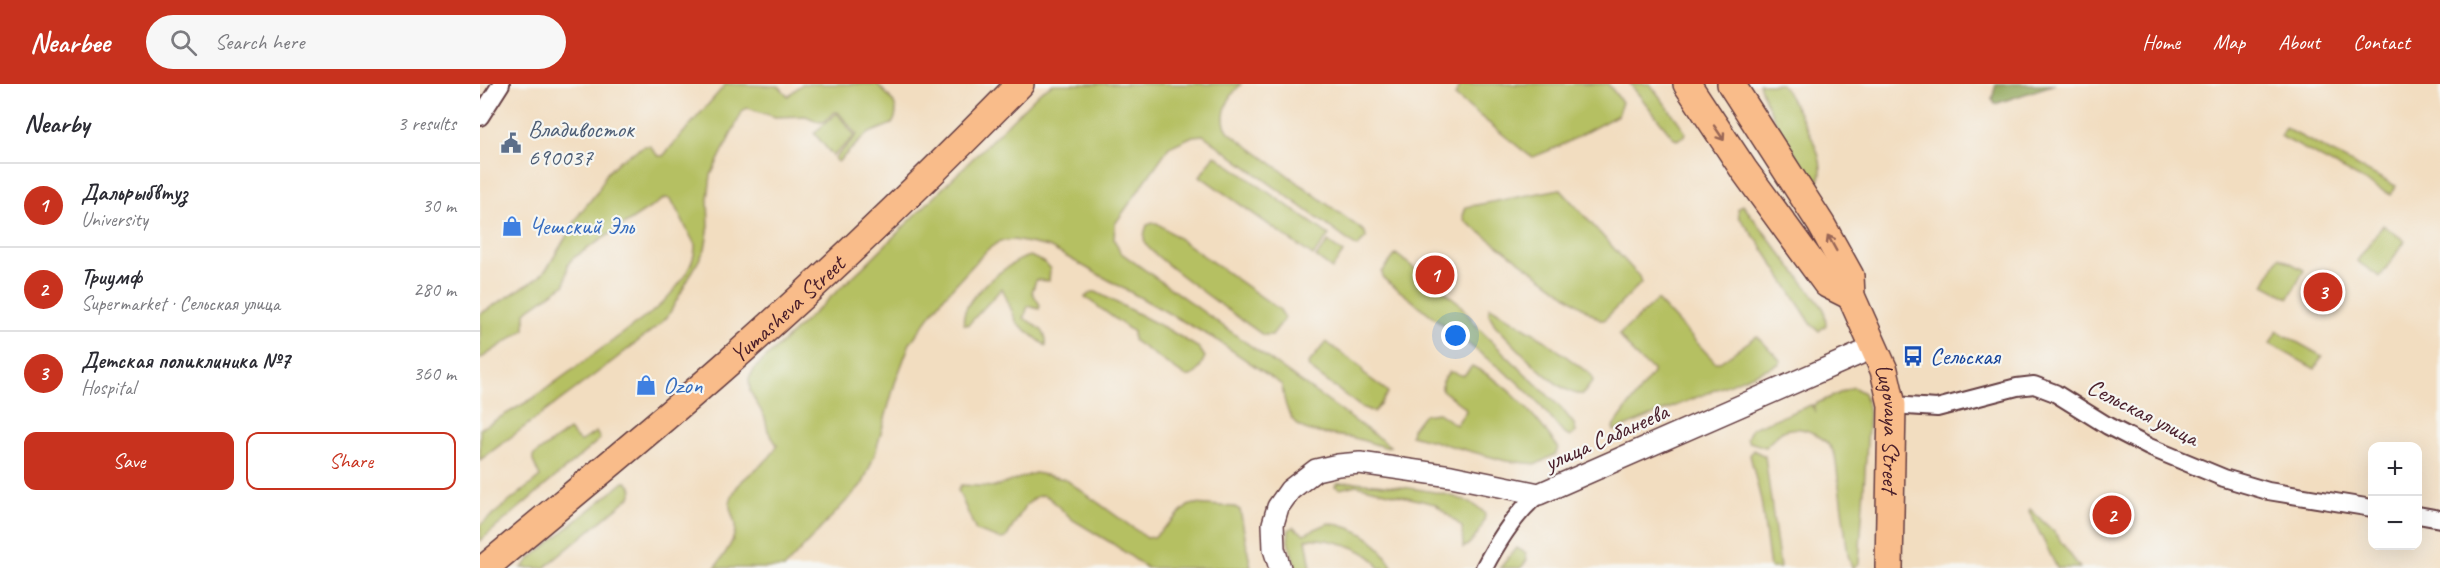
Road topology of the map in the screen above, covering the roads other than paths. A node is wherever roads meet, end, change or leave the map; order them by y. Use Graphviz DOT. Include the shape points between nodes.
graph roads {
  1 [pos="501,84"];
  2 [pos="1020,84"];
  3 [pos="1687,84"];
  4 [pos="1731,84"];
  5 [pos="480,117"];
  6 [pos="1851,296"];
  7 [pos="1875,347"];
  8 [pos="1892,405"];
  9 [pos="1539,494"];
  10 [pos="2368,507"];
  11 [pos="2422,516"];
  12 [pos="2440,519"];
  13 [pos="485,568"];
  14 [pos="1280,568"];
  15 [pos="1484,568"];
  16 [pos="1889,568"];
  1 -- 5 [label="street"];
  2 -- 13 [label="main road, Yumasheva Street" via="786,311"];
  3 -- 6 [label="main road, one-way" via="1827,284"];
  6 -- 4 [label="main road, Lugovaya Street, one-way" via="1850,276 1829,237"];
  6 -- 7 [label="main road, Lugovaya Street"];
  7 -- 8 [label="main road, Lugovaya Street"];
  7 -- 9 [label="street, улица Сабанеева"];
  8 -- 10 [label="street, Сельская улица" via="1937,408 2034,385 2149,447 2224,478 2268,491"];
  8 -- 16 [label="main road, Lugovaya Street"];
  9 -- 14 [label="street, улица Сабанеева" via="1360,463 1316,470 1290,490 1278,507 1273,524"];
  9 -- 15 [label="street" via="1518,515"];
  11 -- 12 [label="street"];
}
